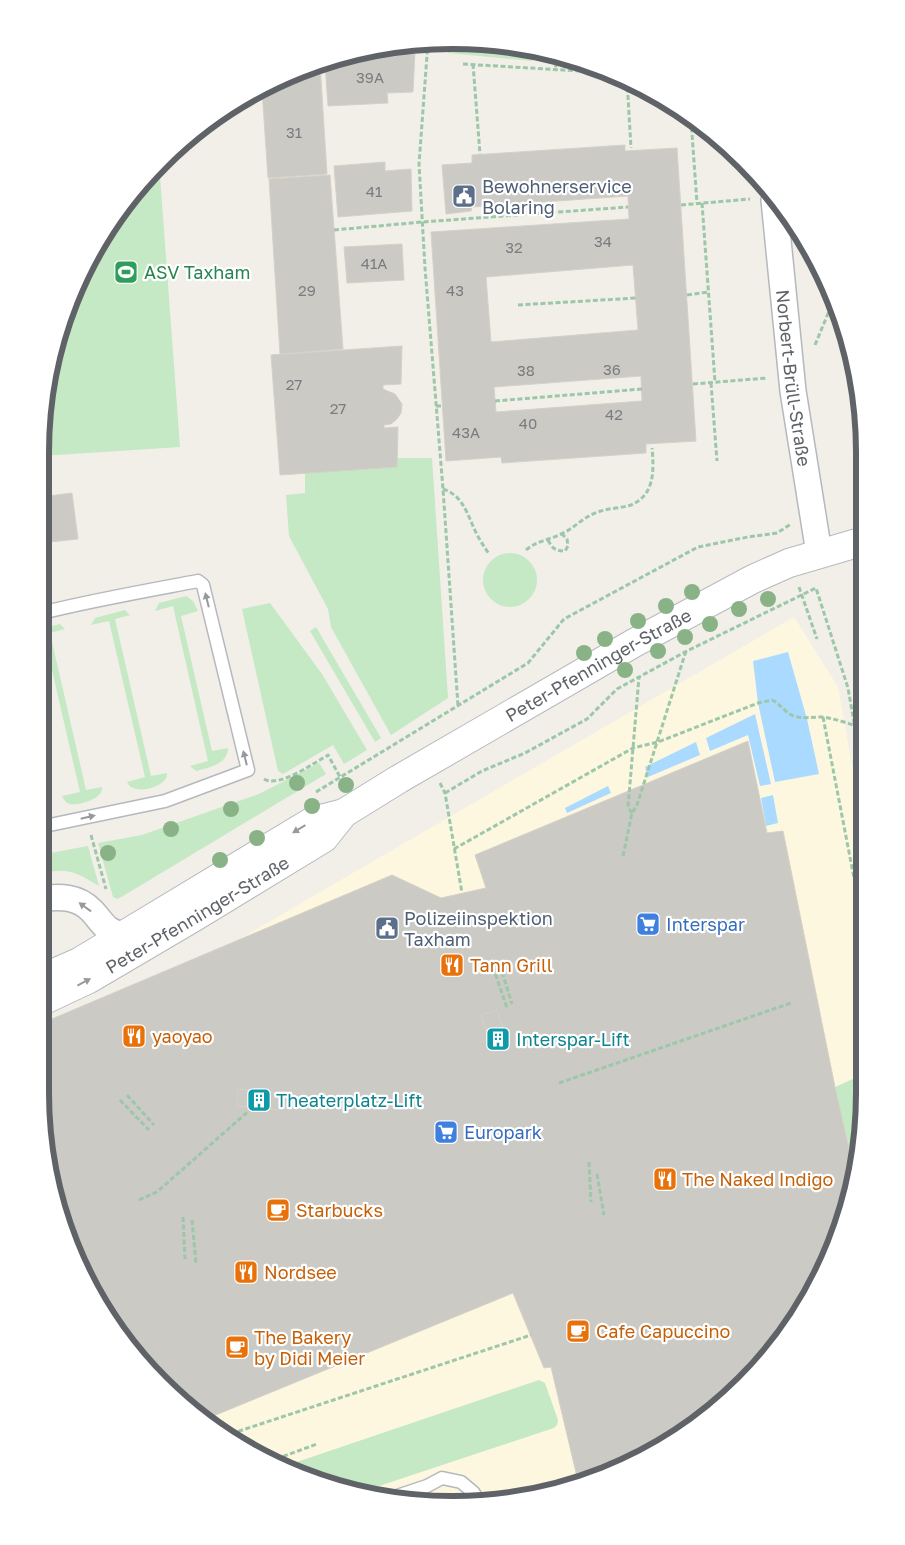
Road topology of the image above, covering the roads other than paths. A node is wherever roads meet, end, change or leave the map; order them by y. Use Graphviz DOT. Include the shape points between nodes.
graph roads {
  1 [pos="765,200"];
  2 [pos="856,543"];
  3 [pos="819,553"];
  4 [pos="49,611"];
  5 [pos="344,813"];
  6 [pos="49,825"];
  7 [pos="49,898"];
  8 [pos="112,930"];
  9 [pos="49,975"];
  10 [pos="49,998"];
  11 [pos="427,1486"];
  12 [pos="405,1493"];
  13 [pos="422,1495"];
  14 [pos="475,1495"];
  1 -- 3 [label="street, Norbert-Brüll-Straße"];
  2 -- 3 [label="street, Peter-Pfenninger-Straße"];
  3 -- 5 [label="street, Peter-Pfenninger-Straße" via="753,579 634,643"];
  6 -- 4 [label="lane, one-way" via="165,801 248,770 201,583"];
  5 -- 8 [label="street, Peter-Pfenninger-Straße, one-way" via="313,821"];
  10 -- 5 [label="street, Peter-Pfenninger-Straße, one-way" via="89,979 324,838"];
  8 -- 7 [label="street, one-way" via="83,904 59,896"];
  8 -- 9 [label="street, Peter-Pfenninger-Straße" via="79,962"];
  11 -- 12 [label="lane"];
  11 -- 13 [label="lane"];
  11 -- 14 [label="lane" via="442,1478 461,1482"];
}
